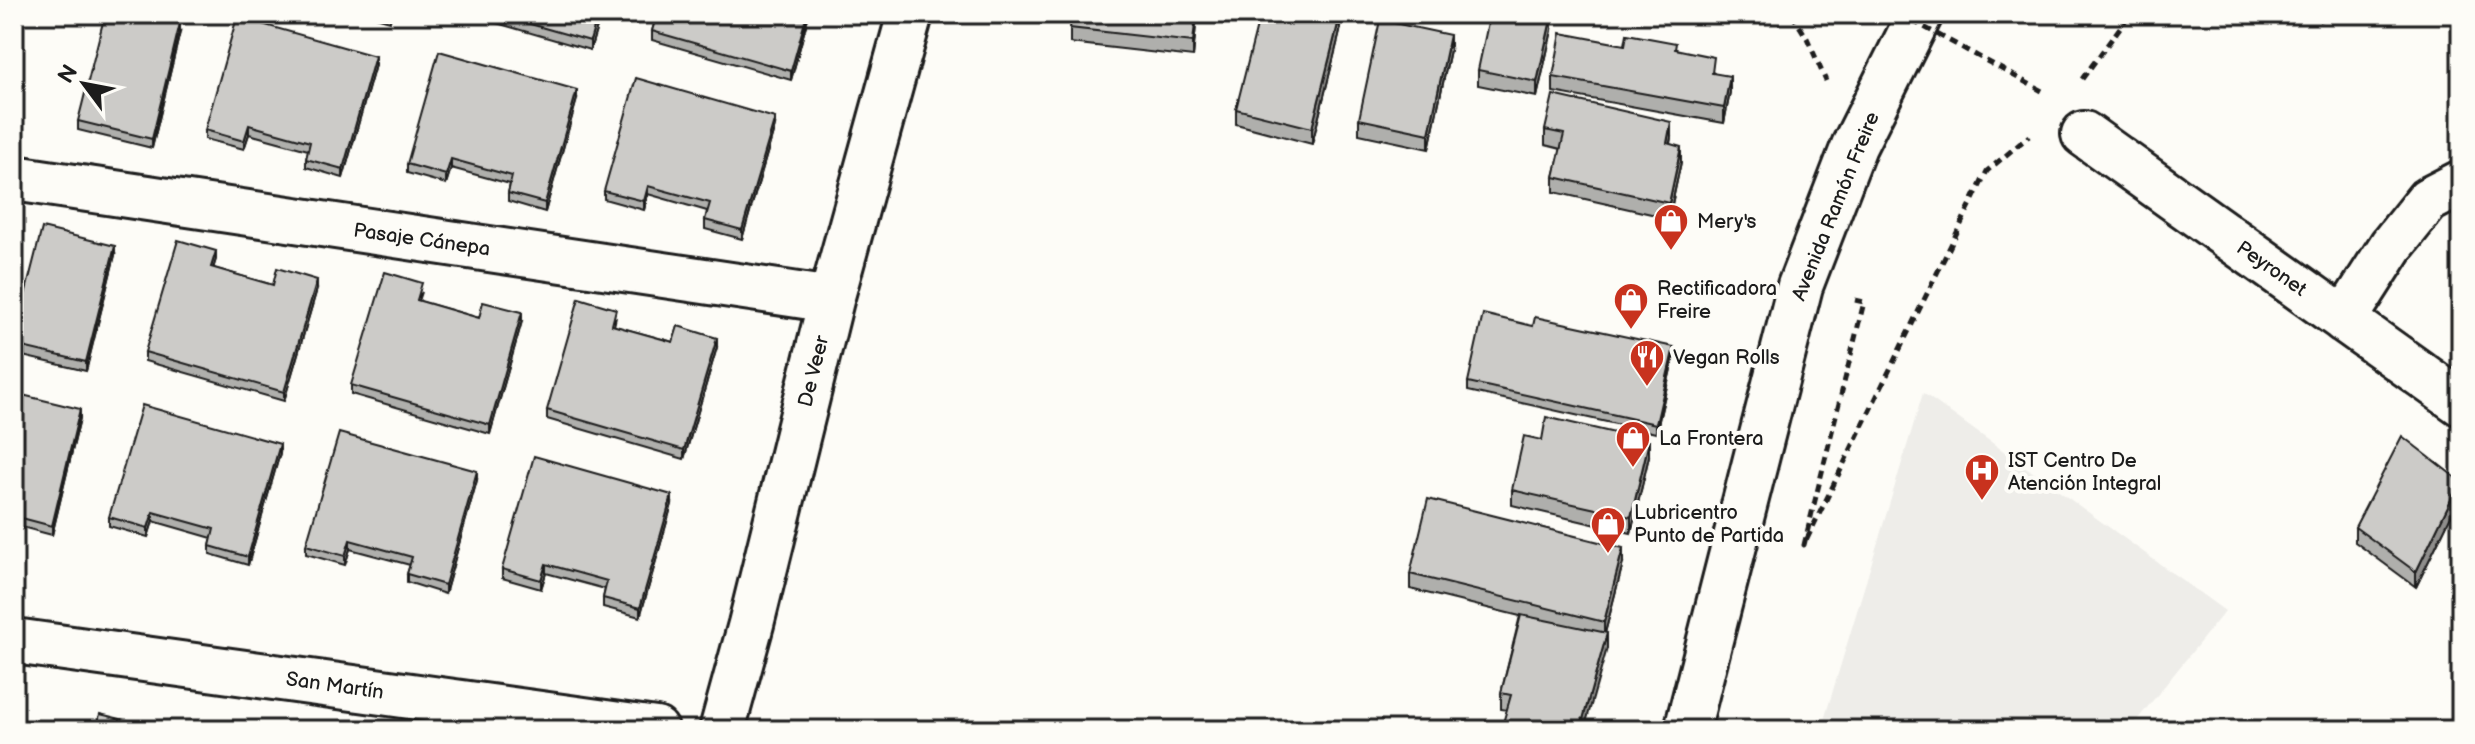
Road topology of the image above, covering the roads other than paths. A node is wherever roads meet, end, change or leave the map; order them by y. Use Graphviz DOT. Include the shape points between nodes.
graph roads {
  1 [pos="910,14"];
  2 [pos="1920,14"];
  3 [pos="2084,134"];
  4 [pos="14,178"];
  5 [pos="2461,183"];
  6 [pos="831,300"];
  7 [pos="2344,320"];
  8 [pos="2461,403"];
  9 [pos="14,641"];
  10 [pos="656,730"];
  11 [pos="722,730"];
  12 [pos="1687,730"];
  1 -- 6 [label="street, De Veer"];
  2 -- 12 [label="street, Avenida Ramón Freire" via="1854,146 1800,286"];
  3 -- 7 [label="street, Peyronet"];
  4 -- 6 [label="street, Pasaje Cánepa"];
  5 -- 7 [label="street" via="2428,200"];
  6 -- 11 [label="street, De Veer"];
  7 -- 8 [label="street, Peyronet"];
  9 -- 10 [label="street, San Martín"];
}
